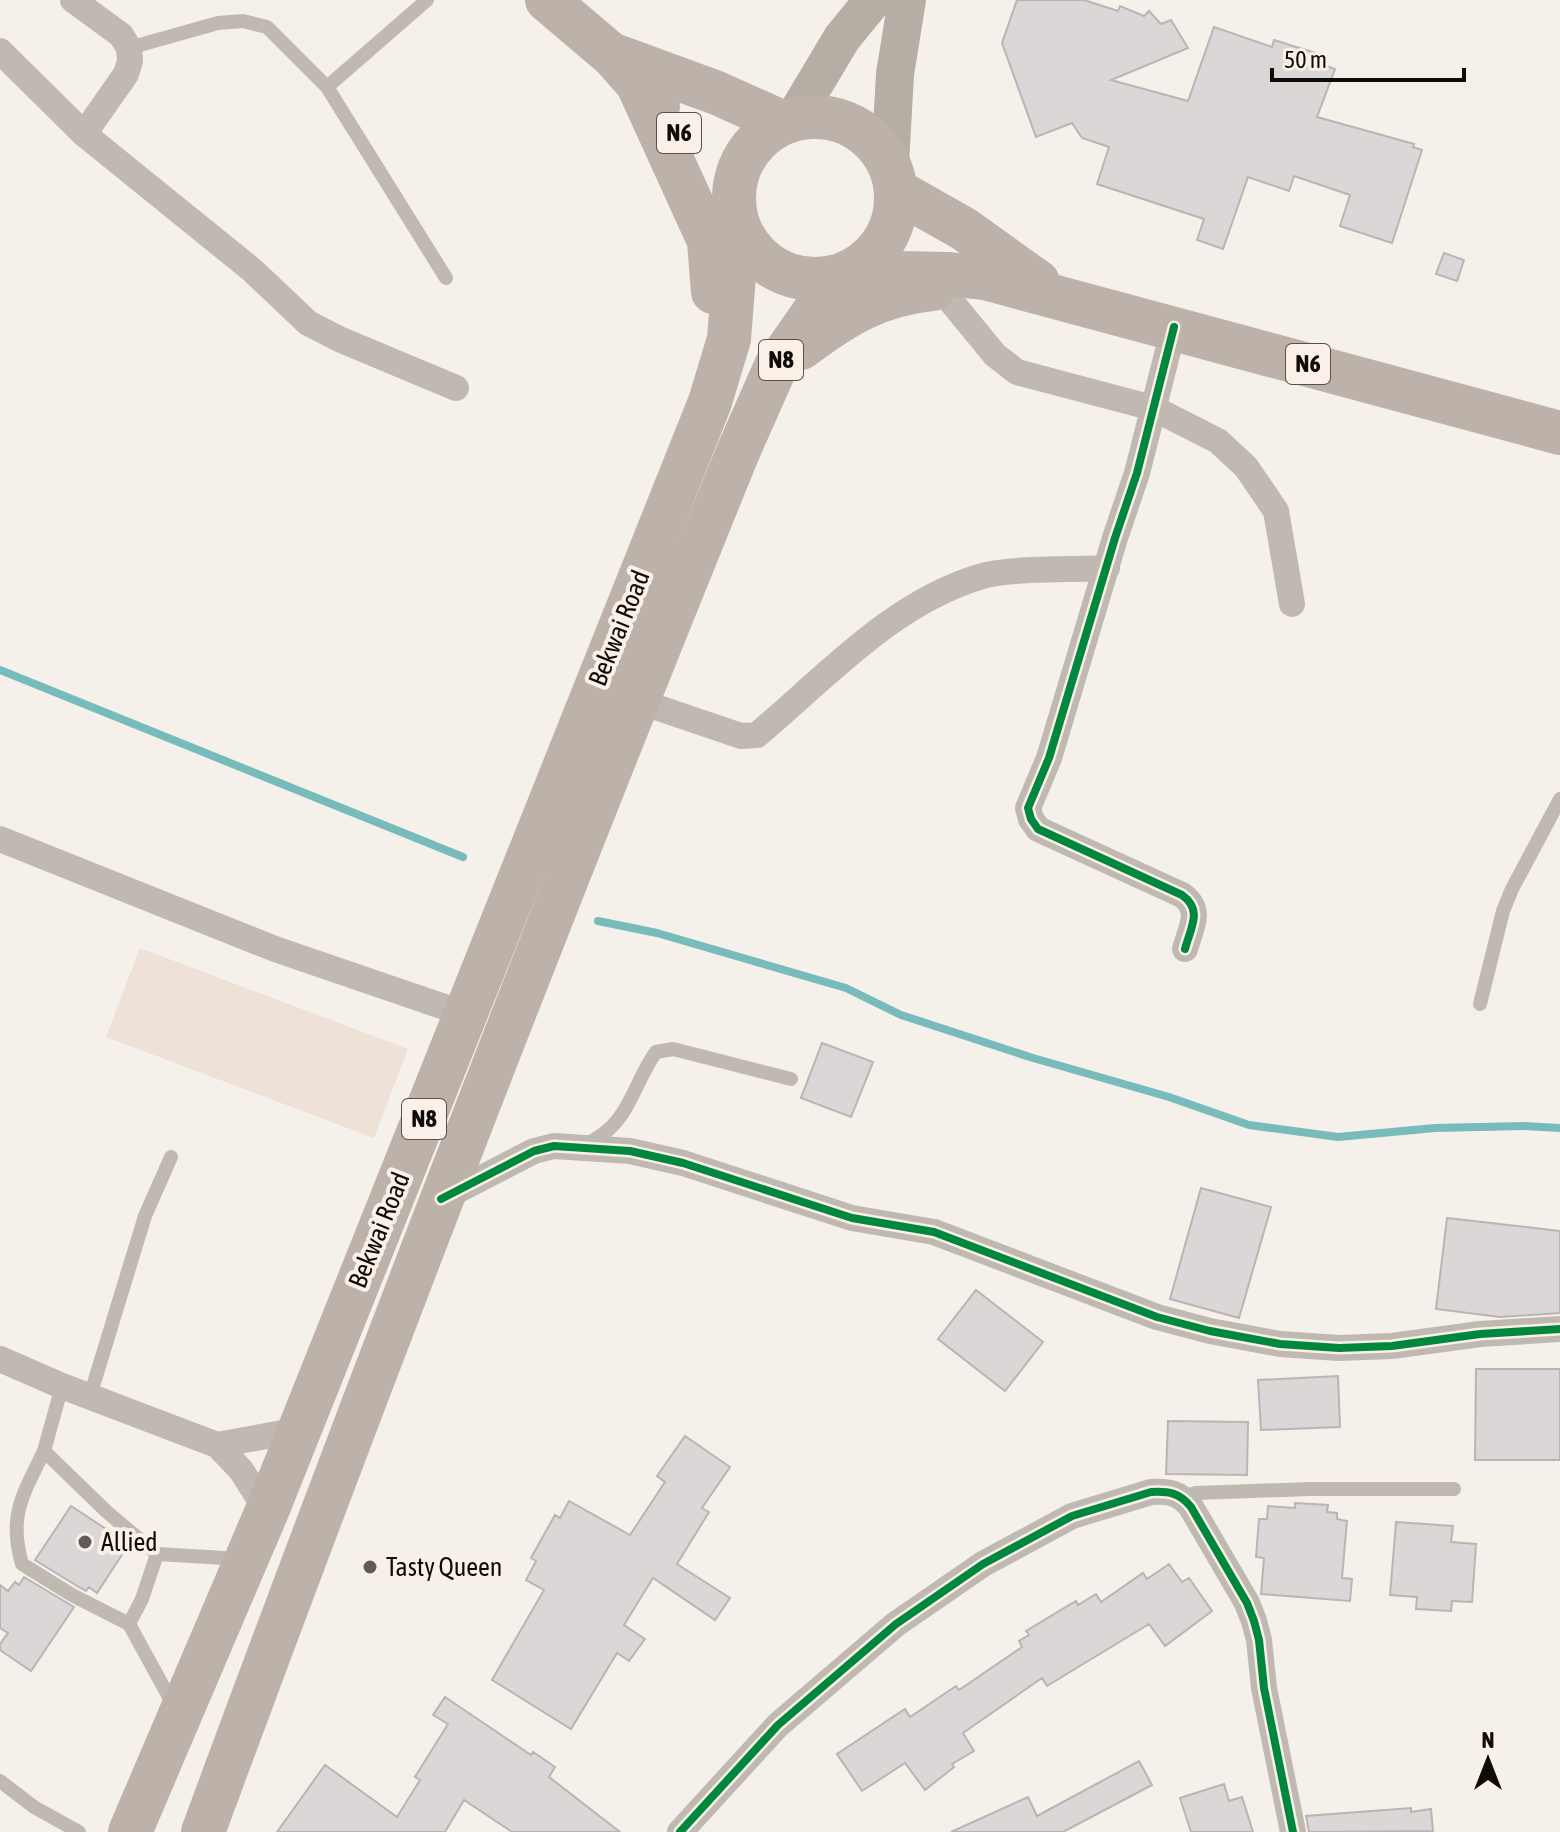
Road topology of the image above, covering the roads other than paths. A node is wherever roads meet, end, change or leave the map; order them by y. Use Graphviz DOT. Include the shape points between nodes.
graph roads {
  1 [pos="73,0"];
  2 [pos="427,0"];
  3 [pos="873,0"];
  4 [pos="907,0"];
  5 [pos="553,2"];
  6 [pos="129,48"];
  7 [pos="0,51"];
  8 [pos="626,70"];
  9 [pos="327,87"];
  10 [pos="788,121"];
  11 [pos="84,134"];
  12 [pos="893,177"];
  13 [pos="737,221"];
  14 [pos="845,274"];
  15 [pos="446,278"];
  16 [pos="940,288"];
  17 [pos="1043,292"];
  18 [pos="1174,327"];
  19 [pos="776,366"];
  20 [pos="456,388"];
  21 [pos="710,402"];
  22 [pos="1153,408"];
  23 [pos="1560,433"];
  24 [pos="1107,568"];
  25 [pos="1292,604"];
  26 [pos="638,701"];
  27 [pos="1560,799"];
  28 [pos="0,839"];
  29 [pos="1185,949"];
  30 [pos="1480,1004"];
  31 [pos="465,1014"];
  32 [pos="791,1079"];
  33 [pos="582,1147"];
  34 [pos="171,1157"];
  35 [pos="441,1199"];
  36 [pos="1560,1329"];
  37 [pos="0,1359"];
  38 [pos="62,1386"];
  39 [pos="90,1396"];
  40 [pos="299,1430"];
  41 [pos="217,1445"];
  42 [pos="44,1451"];
  43 [pos="1454,1489"];
  44 [pos="1183,1497"];
  45 [pos="267,1511"];
  46 [pos="157,1554"];
  47 [pos="246,1559"];
  48 [pos="129,1624"];
  49 [pos="180,1719"];
  50 [pos="0,1781"];
  51 [pos="79,1832"];
  52 [pos="130,1832"];
  53 [pos="203,1832"];
  54 [pos="680,1832"];
  55 [pos="1293,1832"];
  1 -- 6 [label="street" via="121,35"];
  2 -- 9 [label="lane"];
  3 -- 10 [label="main road"];
  4 -- 12 [label="main road" via="895,74"];
  5 -- 8 [label="highway, N6"];
  6 -- 9 [label="lane" via="243,21 267,27"];
  6 -- 11 [label="street" via="126,74"];
  7 -- 11 [label="street"];
  8 -- 10 [label="highway, N6" via="717,93"];
  8 -- 13 [label="highway, N6" via="675,128"];
  8 -- 21 [label="highway" via="709,241"];
  9 -- 15 [label="lane"];
  10 -- 12 [label="highway, N6" via="816,117 860,129 877,144"];
  10 -- 13 [label="highway" via="760,138 743,161 734,188"];
  11 -- 20 [label="street" via="252,270 308,323"];
  12 -- 14 [label="highway" via="894,223 877,252"];
  12 -- 17 [label="highway, N6"];
  13 -- 14 [label="highway, N6" via="749,247 767,264 814,280"];
  13 -- 21 [label="highway, N8" via="729,339"];
  14 -- 17 [label="highway, N6" via="970,275"];
  14 -- 19 [label="highway, N8"];
  16 -- 17 [label="highway"];
  16 -- 19 [label="highway" via="883,298 837,321"];
  16 -- 22 [label="street" via="995,355 1017,372"];
  17 -- 18 [label="highway, N6"];
  18 -- 22 [label="street"];
  18 -- 23 [label="highway, N6"];
  19 -- 26 [label="highway, Bekwai Road / N8"];
  21 -- 31 [label="highway, Bekwai Road / N8"];
  22 -- 24 [label="street"];
  22 -- 25 [label="street" via="1218,441 1246,467 1276,511"];
  24 -- 26 [label="street" via="1002,573 966,582 895,617 757,735 741,736"];
  24 -- 29 [label="street" via="1049,758 1028,808 1038,829 1192,903 1195,912"];
  26 -- 35 [label="highway, Bekwai Road / N8"];
  27 -- 30 [label="lane" via="1503,911"];
  28 -- 31 [label="street" via="275,949"];
  31 -- 40 [label="highway, Bekwai Road / N8"];
  32 -- 33 [label="lane" via="673,1049 656,1052 621,1116"];
  33 -- 35 [label="street" via="534,1151"];
  33 -- 36 [label="street" via="683,1163 852,1218 934,1232 1157,1317 1210,1331 1339,1348"];
  34 -- 39 [label="lane" via="145,1216"];
  35 -- 53 [label="highway, Bekwai Road / N8"];
  37 -- 38 [label="street"];
  38 -- 39 [label="street"];
  38 -- 42 [label="lane"];
  39 -- 41 [label="street"];
  40 -- 41 [label="street"];
  40 -- 45 [label="highway, Bekwai Road / N8"];
  41 -- 45 [label="street" via="241,1470"];
  42 -- 46 [label="lane"];
  42 -- 48 [label="lane" via="19,1503 15,1539 22,1564"];
  43 -- 44 [label="lane" via="1282,1490"];
  44 -- 54 [label="street" via="1151,1492 1072,1516 983,1564 896,1624 778,1725"];
  44 -- 55 [label="street" via="1254,1621"];
  45 -- 47 [label="highway, Bekwai Road / N8"];
  46 -- 47 [label="lane"];
  46 -- 48 [label="lane"];
  47 -- 49 [label="highway, Bekwai Road / N8"];
  48 -- 49 [label="lane"];
  49 -- 52 [label="highway, Bekwai Road / N8"];
  50 -- 51 [label="lane"];
}
